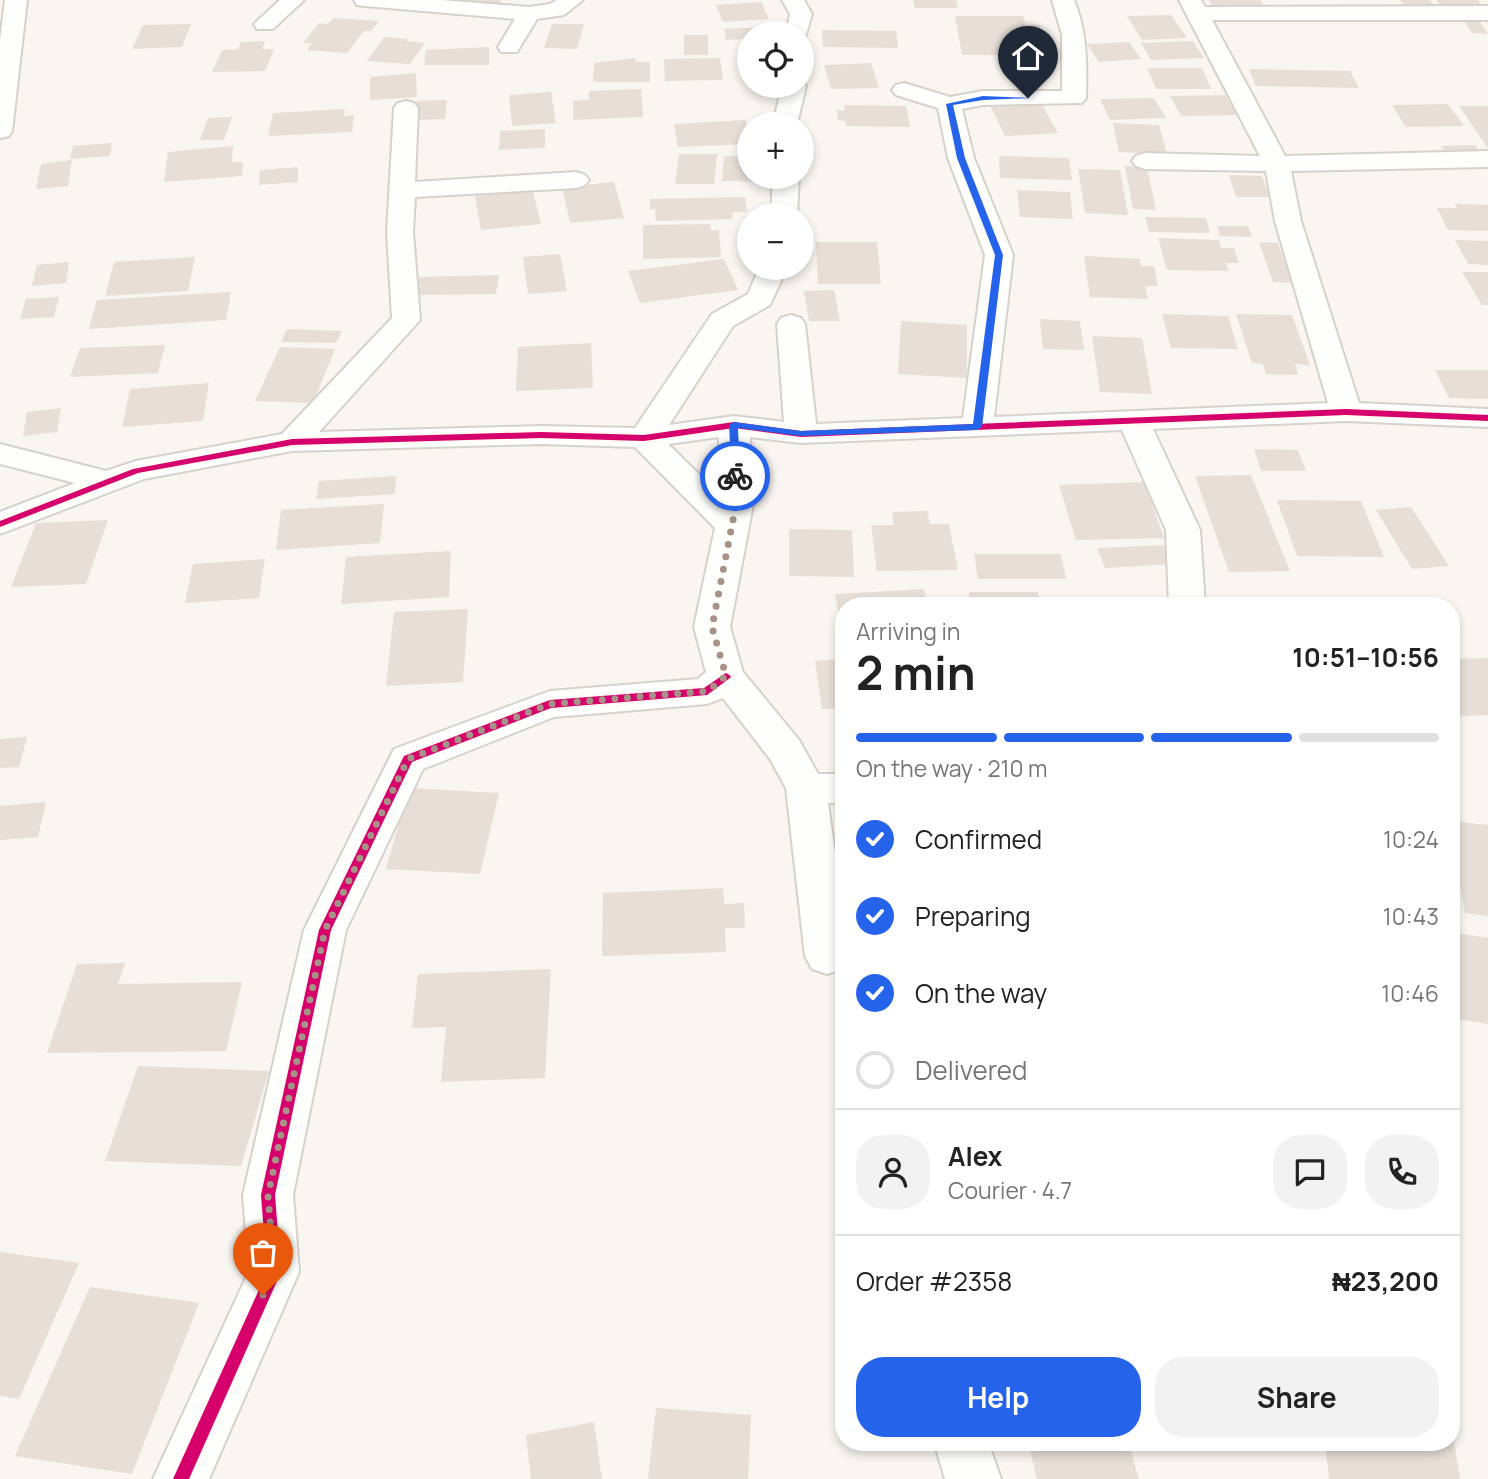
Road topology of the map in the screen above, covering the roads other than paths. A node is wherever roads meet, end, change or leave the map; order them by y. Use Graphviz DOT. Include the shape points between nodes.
graph roads {
  1 [pos="16,0"];
  2 [pos="293,0"];
  3 [pos="365,0"];
  4 [pos="572,0"];
  5 [pos="793,0"];
  6 [pos="1063,0"];
  7 [pos="1195,7"];
  8 [pos="1488,13"];
  9 [pos="529,14"];
  10 [pos="800,21"];
  11 [pos="264,24"];
  12 [pos="509,47"];
  13 [pos="904,90"];
  14 [pos="949,104"];
  15 [pos="406,108"];
  16 [pos="0,131"];
  17 [pos="1488,159"];
  18 [pos="1146,161"];
  19 [pos="1277,163"];
  20 [pos="576,180"];
  21 [pos="402,190"];
  22 [pos="768,280"];
  23 [pos="791,324"];
  24 [pos="1346,412"];
  25 [pos="1488,418"];
  26 [pos="1133,419"];
  27 [pos="734,425"];
  28 [pos="977,427"];
  29 [pos="801,434"];
  30 [pos="644,438"];
  31 [pos="292,442"];
  32 [pos="0,454"];
  33 [pos="110,482"];
  34 [pos="0,524"];
  35 [pos="732,526"];
  36 [pos="1187,597"];
  37 [pos="726,676"];
  38 [pos="825,789"];
  39 [pos="827,956"];
  40 [pos="964,1451"];
  41 [pos="181,1479"];
  42 [pos="973,1479"];
  1 -- 16 [label="street"];
  2 -- 11 [label="street"];
  3 -- 9 [label="street"];
  4 -- 9 [label="street" via="556,10"];
  5 -- 10 [label="street"];
  6 -- 14 [label="street" via="1072,34 1074,98 983,98"];
  7 -- 8 [label="street"];
  7 -- 19 [label="street"];
  9 -- 12 [label="street"];
  13 -- 14 [label="street"];
  14 -- 28 [label="street" via="961,158 999,255"];
  15 -- 21 [label="street"];
  17 -- 19 [label="street"];
  18 -- 19 [label="street"];
  19 -- 24 [label="street" via="1288,221"];
  20 -- 21 [label="street"];
  21 -- 31 [label="street" via="406,320"];
  22 -- 30 [label="street" via="760,299 722,320"];
  23 -- 29 [label="street"];
  24 -- 25 [label="street"];
  24 -- 26 [label="street"];
  26 -- 28 [label="street"];
  26 -- 36 [label="street" via="1183,530"];
  27 -- 29 [label="street"];
  27 -- 30 [label="street"];
  27 -- 35 [label="street" via="736,505"];
  28 -- 29 [label="street"];
  30 -- 31 [label="street" via="541,435"];
  30 -- 35 [label="street"];
  31 -- 33 [label="street" via="136,471"];
  32 -- 33 [label="street"];
  33 -- 34 [label="street"];
  35 -- 37 [label="street" via="712,627"];
  37 -- 38 [label="street" via="785,750"];
  37 -- 41 [label="street" via="708,691 550,704 408,759 325,930 268,1195 274,1272"];
  38 -- 39 [label="street"];
  40 -- 42 [label="street"];
}
